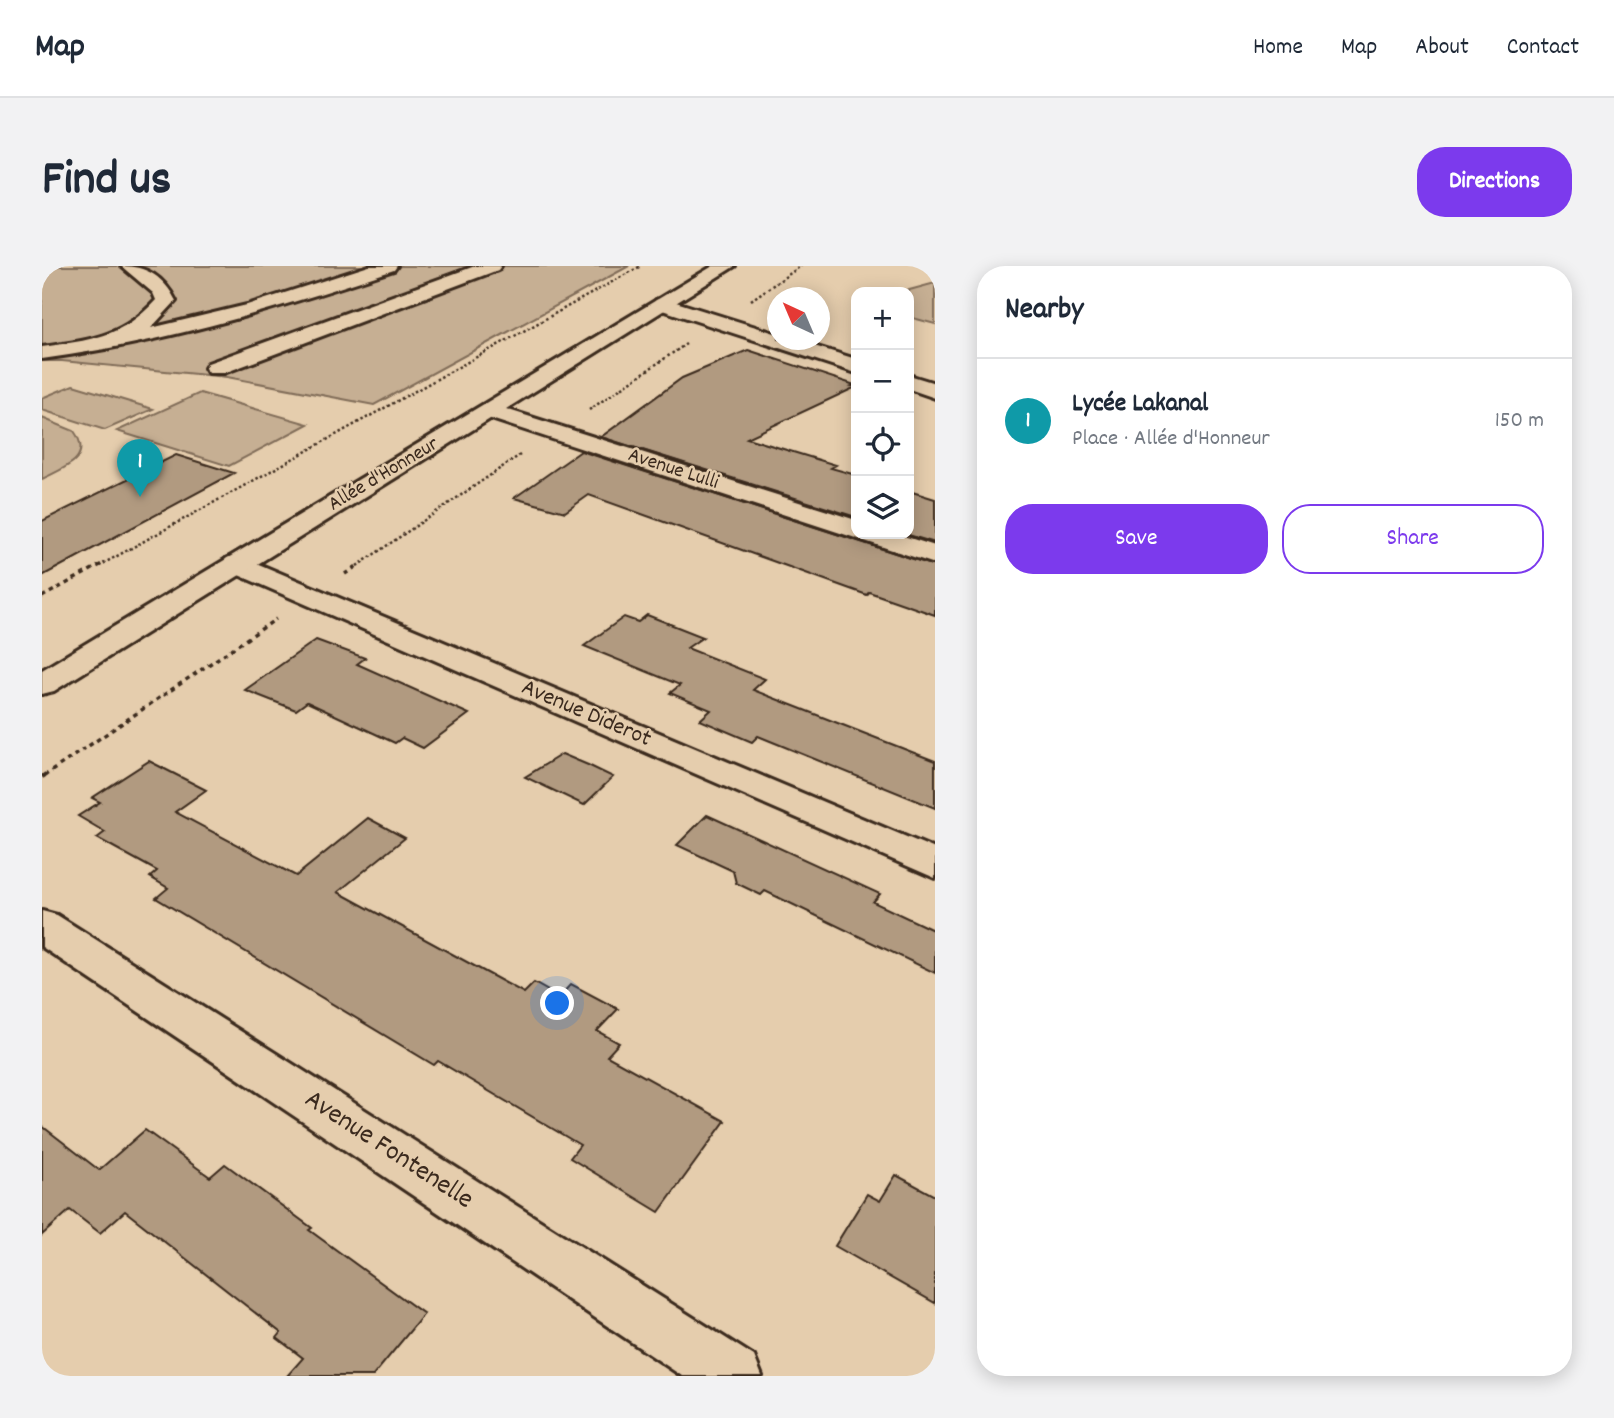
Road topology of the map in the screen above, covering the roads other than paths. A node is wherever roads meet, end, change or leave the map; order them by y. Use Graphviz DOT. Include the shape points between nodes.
graph roads {
  1 [pos="130,266"];
  2 [pos="388,266"];
  3 [pos="492,266"];
  4 [pos="726,266"];
  5 [pos="430,271"];
  6 [pos="451,281"];
  7 [pos="663,304"];
  8 [pos="114,343"];
  9 [pos="42,353"];
  10 [pos="851,364"];
  11 [pos="216,368"];
  12 [pos="914,384"];
  13 [pos="935,391"];
  14 [pos="490,411"];
  15 [pos="851,528"];
  16 [pos="885,539"];
  17 [pos="935,555"];
  18 [pos="237,565"];
  19 [pos="42,684"];
  20 [pos="935,865"];
  21 [pos="42,926"];
  22 [pos="733,1376"];
  1 -- 8 [label="street" via="161,290 166,301 151,321"];
  2 -- 8 [label="street" via="253,310"];
  3 -- 6 [label="street"];
  4 -- 7 [label="street, Allée d'Honneur"];
  5 -- 6 [label="street"];
  6 -- 11 [label="street"];
  7 -- 10 [label="street"];
  7 -- 14 [label="street, Allée d'Honneur"];
  8 -- 9 [label="street"];
  12 -- 13 [label="street"];
  14 -- 15 [label="street, Avenue Lulli"];
  14 -- 18 [label="street, Allée d'Honneur"];
  16 -- 17 [label="street"];
  18 -- 19 [label="street, Allée d'Honneur"];
  18 -- 20 [label="street, Avenue Diderot"];
  21 -- 22 [label="street, Avenue Fontenelle"];
}
